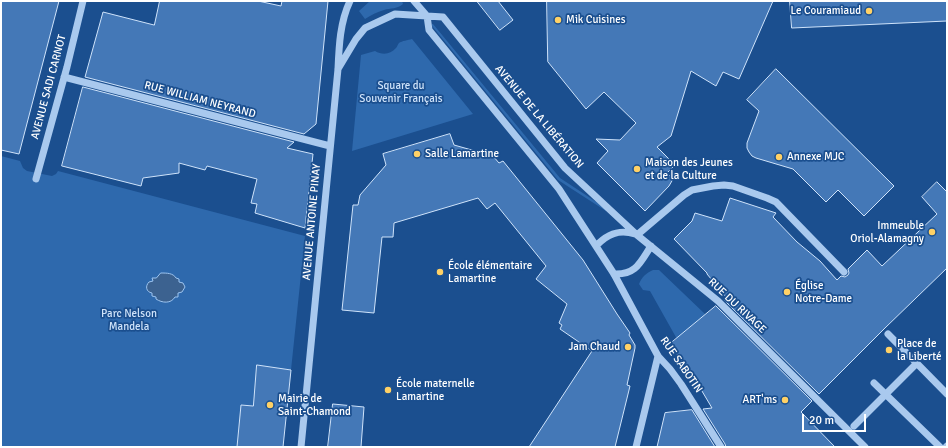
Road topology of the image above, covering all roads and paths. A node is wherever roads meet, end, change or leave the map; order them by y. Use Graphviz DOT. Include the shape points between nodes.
graph roads {
  1 [pos="83,1"];
  2 [pos="350,1"];
  3 [pos="414,1"];
  4 [pos="427,16"];
  5 [pos="338,69"];
  6 [pos="64,77"];
  7 [pos="330,146"];
  8 [pos="36,179"];
  9 [pos="637,235"];
  10 [pos="596,246"];
  11 [pos="651,246"];
  12 [pos="844,272"];
  13 [pos="614,274"];
  14 [pos="888,334"];
  15 [pos="658,356"];
  16 [pos="917,364"];
  17 [pos="874,383"];
  18 [pos="947,394"];
  19 [pos="886,395"];
  20 [pos="854,426"];
  21 [pos="301,447"];
  22 [pos="636,447"];
  23 [pos="721,447"];
  24 [pos="865,447"];
  25 [pos="940,447"];
  1 -- 6 [label="street, AVENUE SADI CARNOT"];
  2 -- 5 [label="street, AVENUE ANTOINE PINAY" via="346,8 340,39"];
  3 -- 4 [label="street"];
  4 -- 5 [label="street, AVENUE DE LA LIBÉRATION" via="395,14 365,28"];
  4 -- 9 [label="street, AVENUE DE LA LIBÉRATION" via="442,17 565,168"];
  4 -- 10 [label="street" via="429,30 559,189"];
  5 -- 7 [label="street, AVENUE ANTOINE PINAY"];
  6 -- 7 [label="street, RUE WILLIAM NEYRAND"];
  6 -- 8 [label="street, AVENUE SADI CARNOT"];
  7 -- 21 [label="street, AVENUE ANTOINE PINAY"];
  9 -- 10 [label="street" via="629,232 611,234"];
  9 -- 11 [label="street, RUE DU RIVAGE"];
  9 -- 12 [label="street" via="692,190 733,186 776,202"];
  10 -- 13 [label="street"];
  11 -- 13 [label="street" via="630,272"];
  11 -- 24 [label="street, RUE DU RIVAGE" via="718,302"];
  13 -- 15 [label="street, RUE SABOTIN"];
  14 -- 16 [label="street"];
  15 -- 22 [label="street"];
  15 -- 23 [label="street, RUE SABOTIN" via="681,384"];
  16 -- 18 [label="street"];
  16 -- 19 [label="street"];
  17 -- 19 [label="street"];
  19 -- 20 [label="street"];
  19 -- 25 [label="street"];
}
